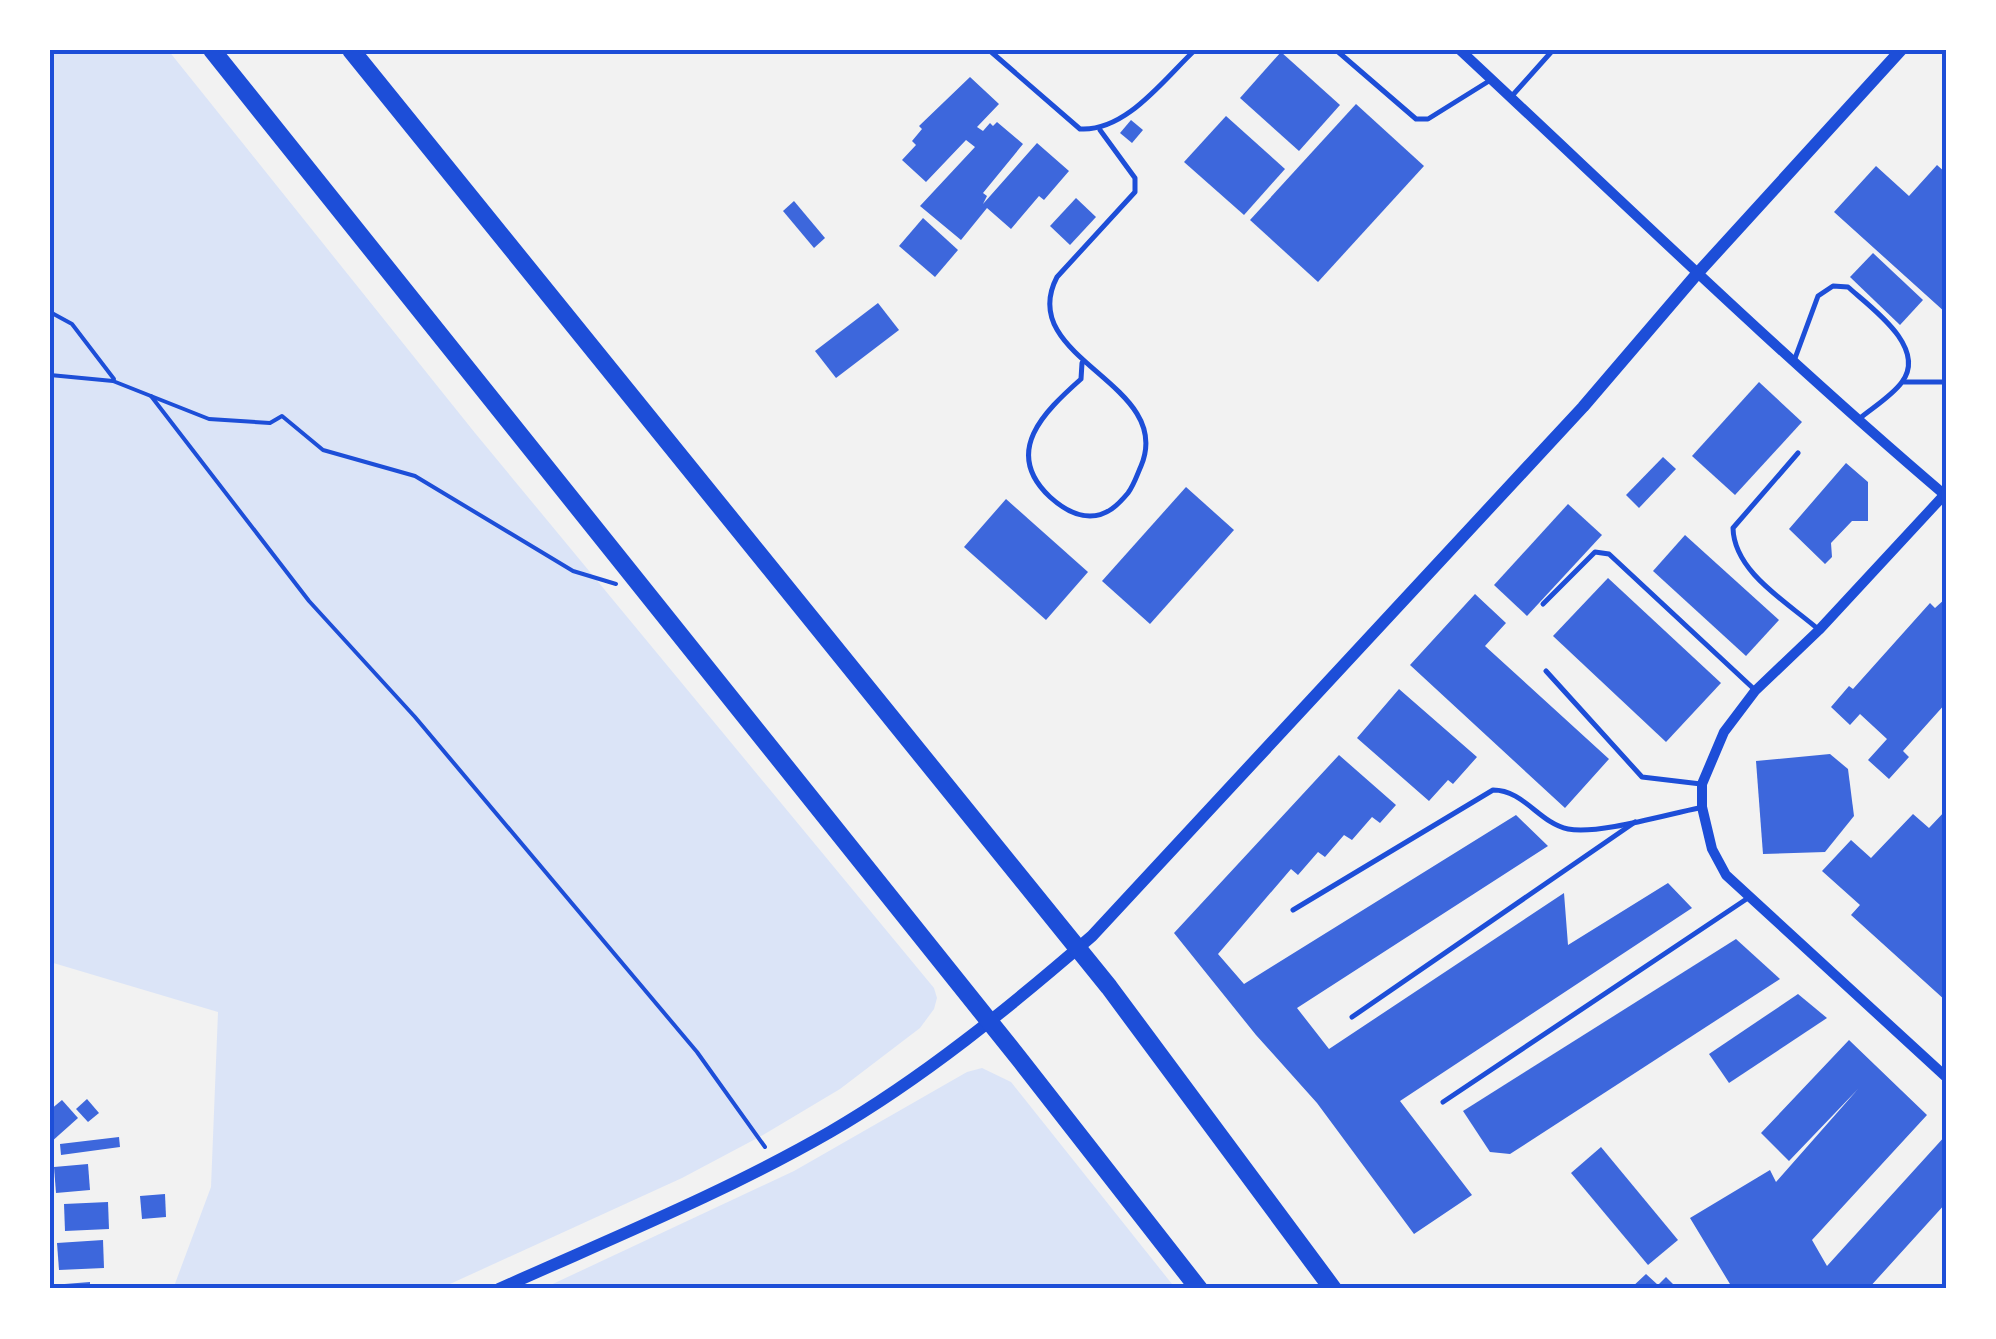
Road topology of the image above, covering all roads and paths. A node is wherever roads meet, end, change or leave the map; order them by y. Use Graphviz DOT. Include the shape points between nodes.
graph roads {
  1 [pos="212,50"];
  2 [pos="352,50"];
  3 [pos="989,50"];
  4 [pos="1195,50"];
  5 [pos="1336,50"];
  6 [pos="1460,50"];
  7 [pos="1554,50"];
  8 [pos="1901,50"];
  9 [pos="1492,80"];
  10 [pos="1511,97"];
  11 [pos="1100,130"];
  12 [pos="1696,275"];
  13 [pos="50,312"];
  14 [pos="1794,361"];
  15 [pos="1082,362"];
  16 [pos="50,374"];
  17 [pos="1902,382"];
  18 [pos="1946,382"];
  19 [pos="117,383"];
  20 [pos="151,396"];
  21 [pos="1857,420"];
  22 [pos="1798,453"];
  23 [pos="1945,494"];
  24 [pos="649,595"];
  25 [pos="1543,604"];
  26 [pos="1819,630"];
  27 [pos="1546,671"];
  28 [pos="1755,690"];
  29 [pos="1702,784"];
  30 [pos="1702,807"];
  31 [pos="1638,821"];
  32 [pos="1749,898"];
  33 [pos="1293,910"];
  34 [pos="1352,1018"];
  35 [pos="1946,1076"];
  36 [pos="1443,1102"];
  37 [pos="775,1162"];
  38 [pos="499,1289"];
  39 [pos="1199,1289"];
  40 [pos="1333,1289"];
  1 -- 24 [label="highway"];
  2 -- 40 [label="highway" via="1108,987"];
  3 -- 11 [label="lane" via="1080,128"];
  4 -- 11 [label="lane"];
  5 -- 9 [label="lane" via="1416,119"];
  6 -- 9 [label="street"];
  7 -- 10 [label="lane"];
  8 -- 12 [label="street"];
  9 -- 10 [label="street"];
  10 -- 12 [label="street"];
  11 -- 15 [label="lane" via="1135,178 1135,192 1049,292 1052,321"];
  12 -- 14 [label="street"];
  12 -- 37 [label="street" via="1583,407 1122,905 1033,987 832,1131"];
  13 -- 19 [label="path" via="72,324"];
  14 -- 17 [label="lane" via="1818,296 1848,286 1907,349"];
  14 -- 21 [label="street"];
  15 -- 15 [label="lane" via="1118,388 1141,418 1146,452 1130,490 1108,513 1089,517 1063,509 1044,491 1030,472 1028,449 1037,425 1081,379"];
  16 -- 19 [label="path"];
  17 -- 18 [label="lane"];
  17 -- 21 [label="lane"];
  19 -- 20 [label="path"];
  20 -- 24 [label="path" via="210,419 270,423 282,416 322,450 415,476 573,570"];
  20 -- 37 [label="path" via="309,601 697,1052"];
  21 -- 23 [label="street"];
  22 -- 26 [label="lane" via="1732,528 1733,544 1742,562"];
  23 -- 26 [label="street"];
  24 -- 39 [label="highway"];
  25 -- 28 [label="lane" via="1595,552 1609,554"];
  26 -- 28 [label="street"];
  27 -- 29 [label="lane" via="1642,777"];
  28 -- 29 [label="street" via="1724,732"];
  29 -- 30 [label="street"];
  30 -- 31 [label="lane"];
  30 -- 32 [label="street" via="1712,849"];
  31 -- 33 [label="lane" via="1569,829 1517,796 1494,790"];
  31 -- 34 [label="lane"];
  32 -- 35 [label="street"];
  32 -- 36 [label="lane"];
  37 -- 38 [label="street"];
}
